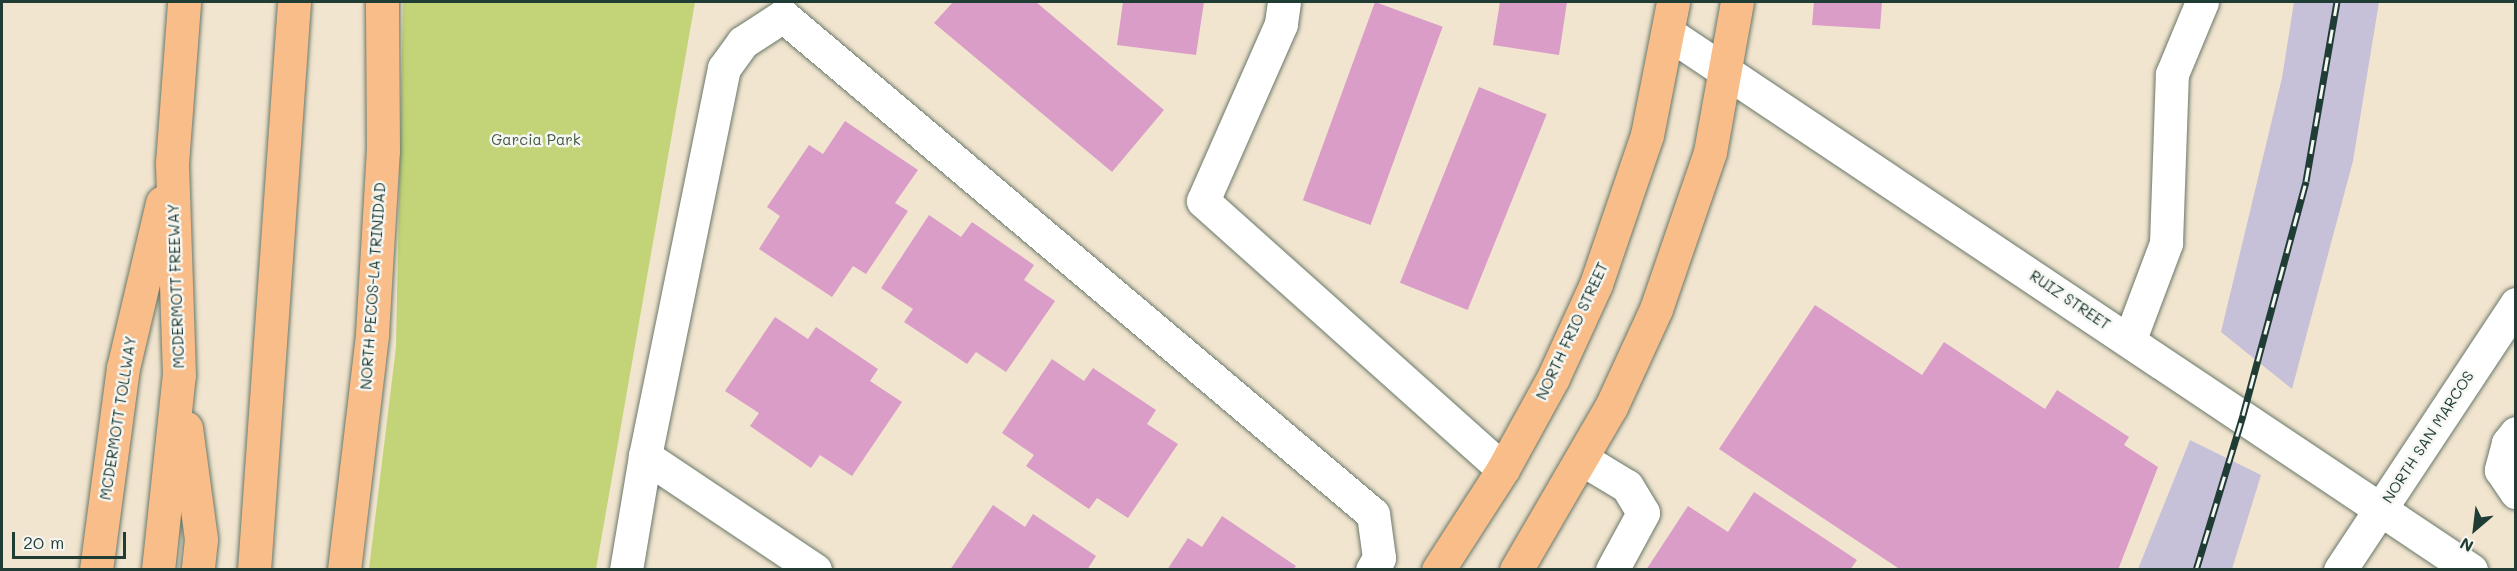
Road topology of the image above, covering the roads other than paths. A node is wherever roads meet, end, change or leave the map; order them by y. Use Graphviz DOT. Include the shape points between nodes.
graph roads {
  1 [pos="184,2"];
  2 [pos="294,2"];
  3 [pos="382,2"];
  4 [pos="1284,2"];
  5 [pos="1737,2"];
  6 [pos="2202,2"];
  7 [pos="1670,17"];
  8 [pos="1725,68"];
  9 [pos="172,163"];
  10 [pos="2516,304"];
  11 [pos="2130,339"];
  12 [pos="179,375"];
  13 [pos="2516,433"];
  14 [pos="645,456"];
  15 [pos="1582,459"];
  16 [pos="1503,469"];
  17 [pos="2516,492"];
  18 [pos="2380,509"];
  19 [pos="96,570"];
  20 [pos="158,570"];
  21 [pos="198,570"];
  22 [pos="254,570"];
  23 [pos="344,570"];
  24 [pos="626,570"];
  25 [pos="815,570"];
  26 [pos="1372,570"];
  27 [pos="1438,570"];
  28 [pos="1516,570"];
  29 [pos="1612,570"];
  30 [pos="2340,570"];
  31 [pos="2471,570"];
  1 -- 9 [label="main road, MCDERMOTT FREEWAY"];
  2 -- 22 [label="main road"];
  3 -- 23 [label="main road, NORTH PECOS-LA TRINIDAD" via="383,152 372,334"];
  4 -- 16 [label="street" via="1281,24 1203,201"];
  5 -- 8 [label="main road"];
  6 -- 11 [label="street" via="2172,74 2166,243"];
  7 -- 8 [label="street, RUIZ STREET"];
  7 -- 16 [label="main road, NORTH FRIO STREET" via="1647,135 1596,284 1553,378"];
  8 -- 11 [label="street, RUIZ STREET"];
  8 -- 15 [label="main road" via="1710,152 1656,309"];
  9 -- 12 [label="main road, MCDERMOTT FREEWAY"];
  9 -- 19 [label="main road, MCDERMOTT TOLLWAY" via="123,368"];
  10 -- 18 [label="street, NORTH SAN MARCOS"];
  11 -- 18 [label="street, RUIZ STREET"];
  12 -- 20 [label="main road, MCDERMOTT FREEWAY"];
  12 -- 21 [label="main road" via="201,539"];
  13 -- 17 [label="street" via="2508,443 2501,470"];
  14 -- 24 [label="street"];
  14 -- 25 [label="street"];
  14 -- 26 [label="street" via="724,68 743,42 783,16 1373,514 1379,558"];
  15 -- 28 [label="main road"];
  15 -- 29 [label="street" via="1627,486 1643,513"];
  16 -- 27 [label="main road, NORTH FRIO STREET"];
  18 -- 30 [label="street, NORTH SAN MARCOS"];
  18 -- 31 [label="street, RUIZ STREET"];
}
